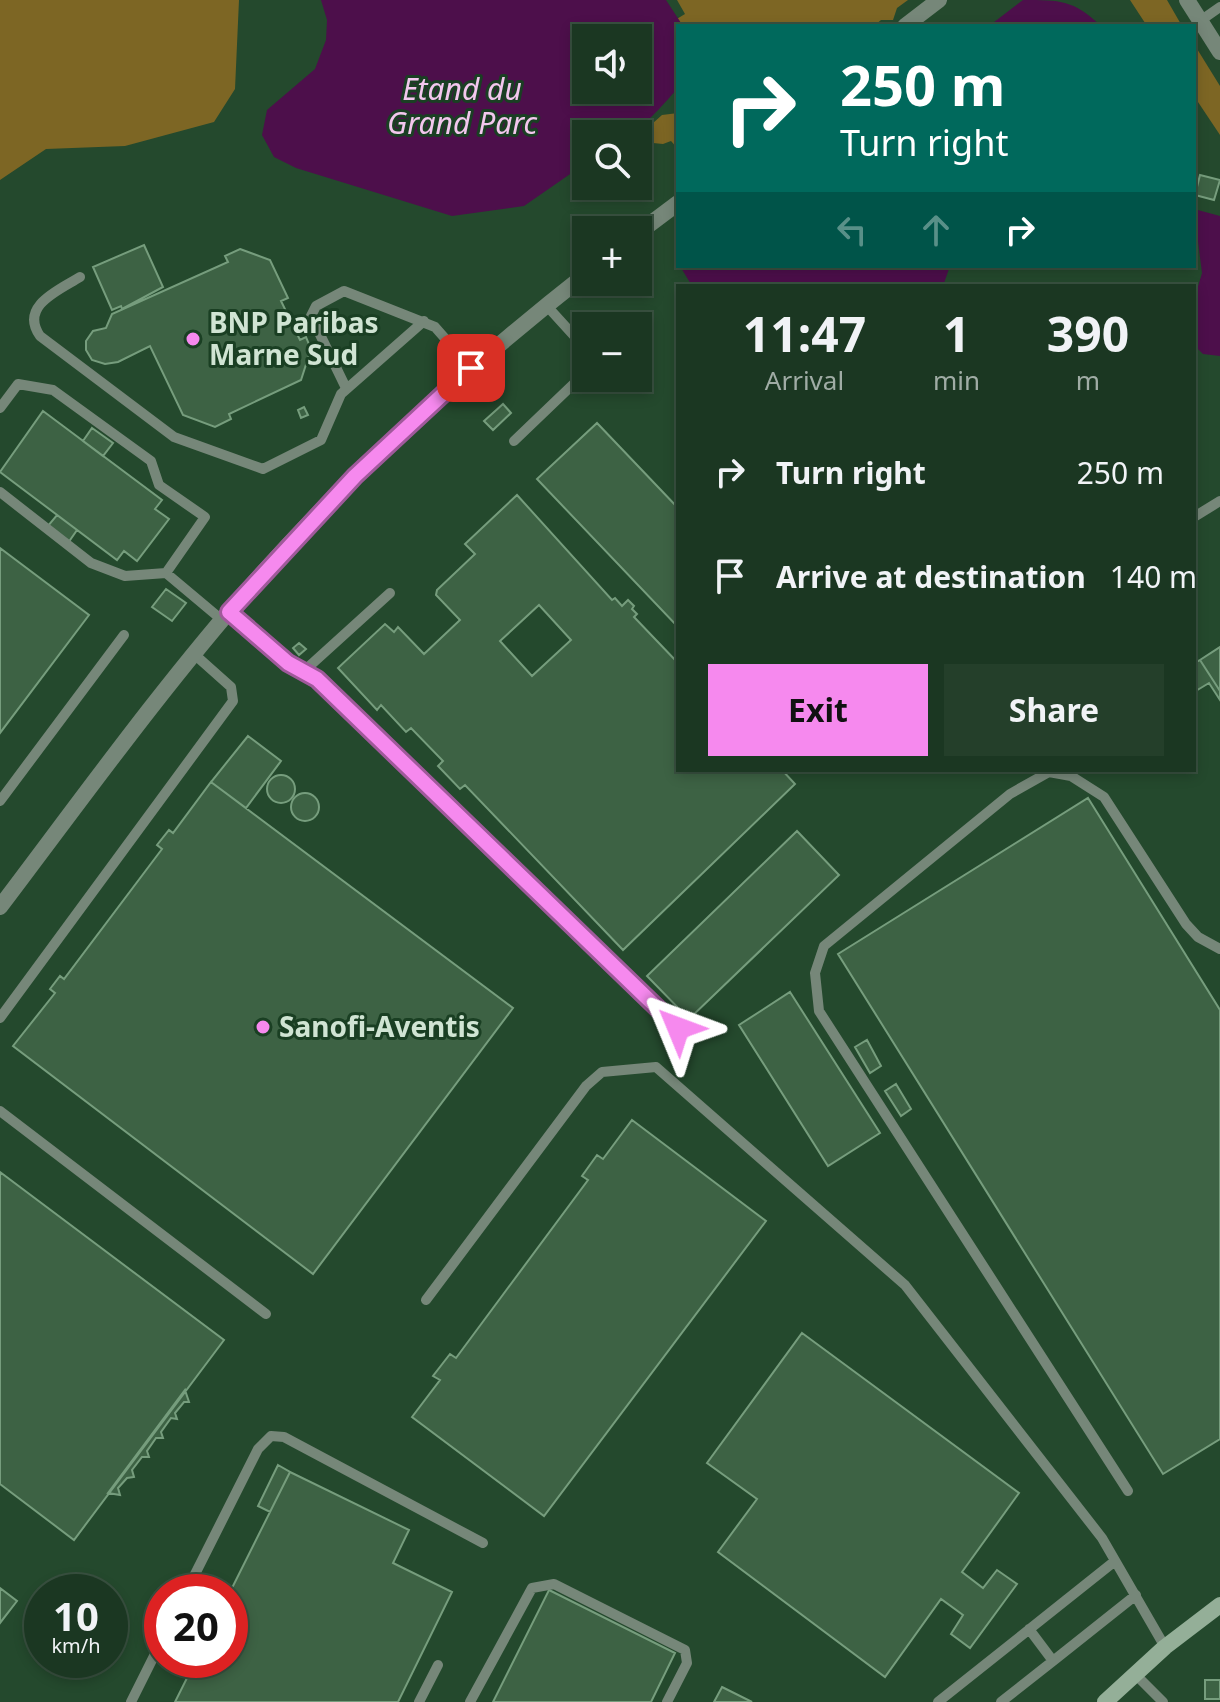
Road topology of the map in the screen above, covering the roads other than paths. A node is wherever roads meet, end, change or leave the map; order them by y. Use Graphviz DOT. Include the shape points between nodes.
graph roads {
  1 [pos="939,0"];
  2 [pos="1187,0"];
  3 [pos="1220,7"];
  4 [pos="1200,21"];
  5 [pos="908,24"];
  6 [pos="1220,52"];
  7 [pos="676,204"];
  8 [pos="652,222"];
  9 [pos="80,277"];
  10 [pos="572,285"];
  11 [pos="546,305"];
  12 [pos="424,321"];
  13 [pos="572,334"];
  14 [pos="471,368"];
  15 [pos="572,385"];
  16 [pos="346,388"];
  17 [pos="0,408"];
  18 [pos="514,441"];
  19 [pos="0,492"];
  20 [pos="1220,501"];
  21 [pos="1196,516"];
  22 [pos="166,573"];
  23 [pos="390,593"];
  24 [pos="226,616"];
  25 [pos="124,635"];
  26 [pos="194,654"];
  27 [pos="304,671"];
  28 [pos="0,801"];
  29 [pos="0,907"];
  30 [pos="1220,949"];
  31 [pos="0,1018"];
  32 [pos="678,1028"];
  33 [pos="0,1111"];
  34 [pos="426,1300"];
  35 [pos="266,1314"];
  36 [pos="1128,1491"];
  37 [pos="483,1543"];
  38 [pos="1115,1561"];
  39 [pos="195,1574"];
  40 [pos="1136,1595"];
  41 [pos="1220,1605"];
  42 [pos="1029,1629"];
  43 [pos="1165,1647"];
  44 [pos="1053,1661"];
  45 [pos="438,1665"];
  46 [pos="1135,1674"];
  47 [pos="144,1676"];
  48 [pos="131,1702"];
  49 [pos="419,1702"];
  50 [pos="470,1702"];
  51 [pos="667,1702"];
  52 [pos="938,1702"];
  53 [pos="1001,1702"];
  54 [pos="1105,1702"];
  55 [pos="1163,1702"];
  1 -- 5 [label="street"];
  2 -- 4 [label="street"];
  3 -- 4 [label="lane"];
  4 -- 6 [label="street"];
  7 -- 8 [label="street"];
  9 -- 16 [label="lane" via="40,301 35,328 174,437 259,469 269,468 321,440"];
  10 -- 11 [label="street"];
  11 -- 13 [label="lane"];
  11 -- 14 [label="street"];
  12 -- 14 [label="lane" via="449,339"];
  12 -- 16 [label="lane"];
  12 -- 16 [label="lane" via="344,291 316,306 311,316"];
  14 -- 24 [label="street" via="355,476"];
  15 -- 18 [label="lane"];
  17 -- 22 [label="lane" via="18,384 53,390 151,461 159,485 205,517"];
  19 -- 22 [label="lane" via="91,563 125,576"];
  20 -- 21 [label="lane"];
  22 -- 24 [label="lane"];
  23 -- 27 [label="lane"];
  24 -- 26 [label="street"];
  24 -- 27 [label="lane"];
  25 -- 28 [label="lane"];
  26 -- 29 [label="street"];
  26 -- 31 [label="lane" via="231,687 233,701"];
  27 -- 32 [label="lane"];
  30 -- 36 [label="lane" via="1186,924 1104,797 1071,776 1049,772 1010,794 824,946 815,973 819,1011"];
  33 -- 35 [label="lane"];
  34 -- 38 [label="lane" via="586,1086 602,1072 656,1067 905,1285"];
  37 -- 39 [label="lane" via="284,1437 271,1436 258,1449"];
  38 -- 40 [label="lane"];
  38 -- 42 [label="lane"];
  40 -- 43 [label="lane"];
  40 -- 44 [label="lane"];
  41 -- 43 [label="main road"];
  42 -- 44 [label="lane"];
  42 -- 52 [label="lane"];
  43 -- 46 [label="main road"];
  44 -- 53 [label="lane"];
  45 -- 49 [label="lane"];
  46 -- 54 [label="main road"];
  46 -- 55 [label="lane"];
  47 -- 48 [label="lane"];
  50 -- 51 [label="lane" via="532,1588 554,1584 685,1650 687,1663"];
}
